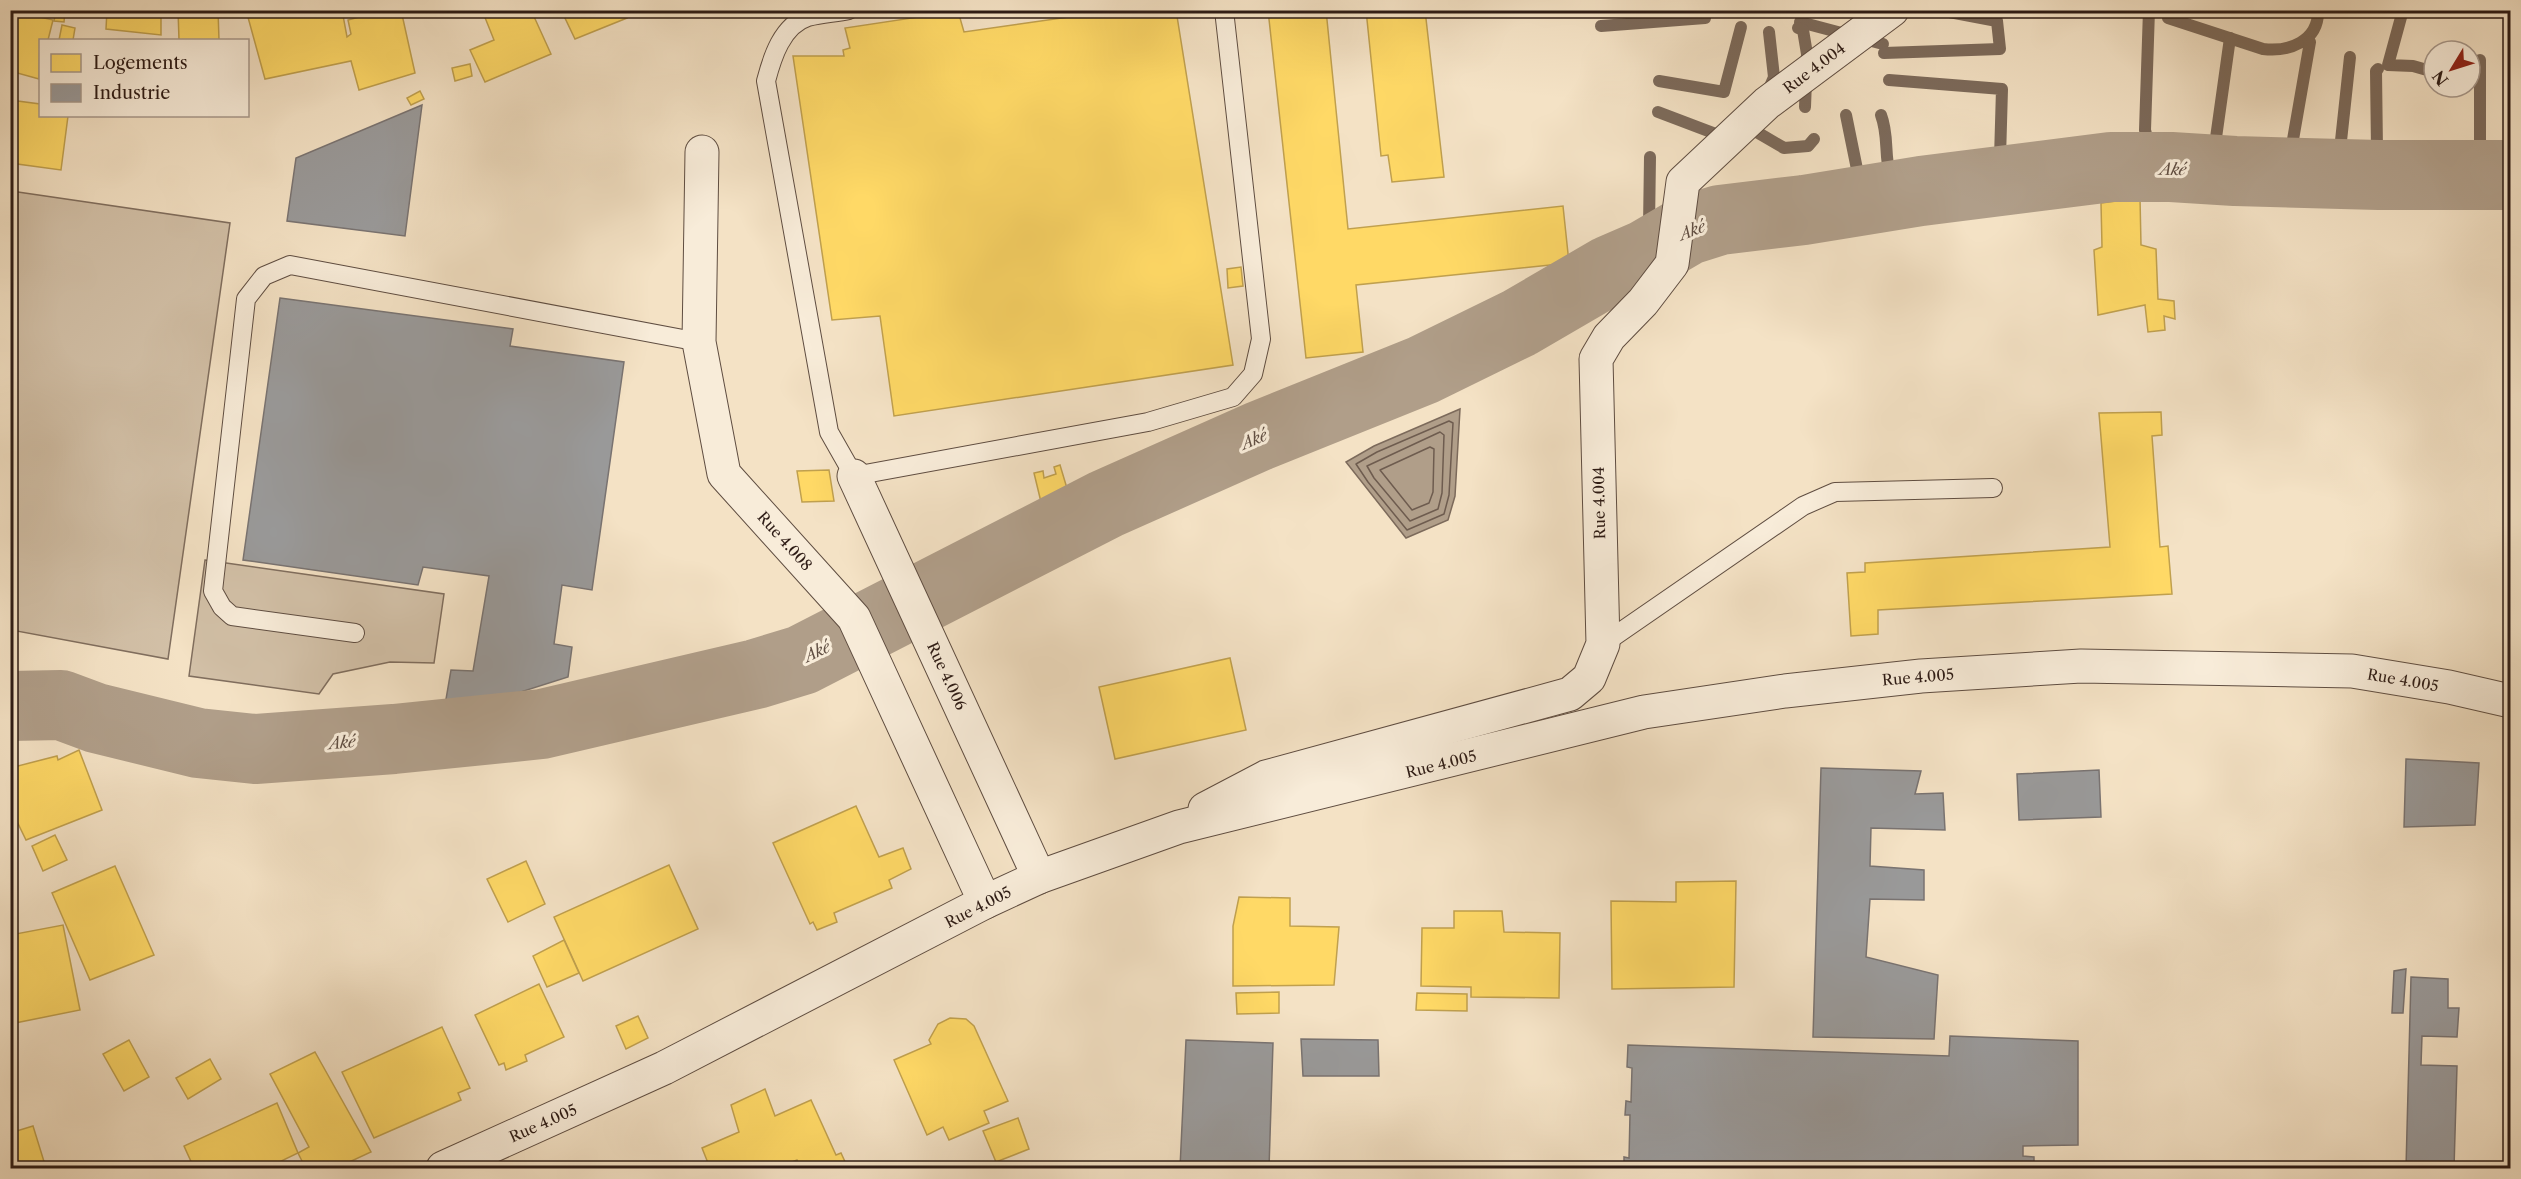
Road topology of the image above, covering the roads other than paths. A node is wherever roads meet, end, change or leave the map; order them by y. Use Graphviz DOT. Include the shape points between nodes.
graph roads {
  1 [pos="849,10"];
  2 [pos="1224,10"];
  3 [pos="1892,10"];
  4 [pos="702,152"];
  5 [pos="699,342"];
  6 [pos="854,476"];
  7 [pos="1993,488"];
  8 [pos="355,633"];
  9 [pos="1603,644"];
  10 [pos="2511,701"];
  11 [pos="1179,827"];
  12 [pos="1039,877"];
  13 [pos="985,902"];
  14 [pos="443,1168"];
  1 -- 6 [label="lane" via="806,17 788,32 773,54 766,81 829,432"];
  2 -- 6 [label="lane" via="1261,339 1253,374 1233,397 1148,422"];
  3 -- 9 [label="street, Rue 4.004" via="1767,103 1683,182 1672,264 1609,337 1596,358"];
  4 -- 5 [label="street, Rue 4.008"];
  5 -- 8 [label="lane" via="290,265 264,276 246,299 213,591 232,616"];
  5 -- 13 [label="street, Rue 4.008" via="724,474 854,618"];
  6 -- 12 [label="street, Rue 4.006"];
  7 -- 9 [label="lane" via="1835,492 1803,506"];
  9 -- 11 [label="street, Rue 4.004" via="1589,678 1570,694 1266,777"];
  10 -- 11 [label="street, Rue 4.005" via="2352,671 2081,666 1921,676 1644,712"];
  11 -- 12 [label="street, Rue 4.005"];
  12 -- 13 [label="street, Rue 4.005"];
  13 -- 14 [label="street, Rue 4.005" via="664,1068"];
}
